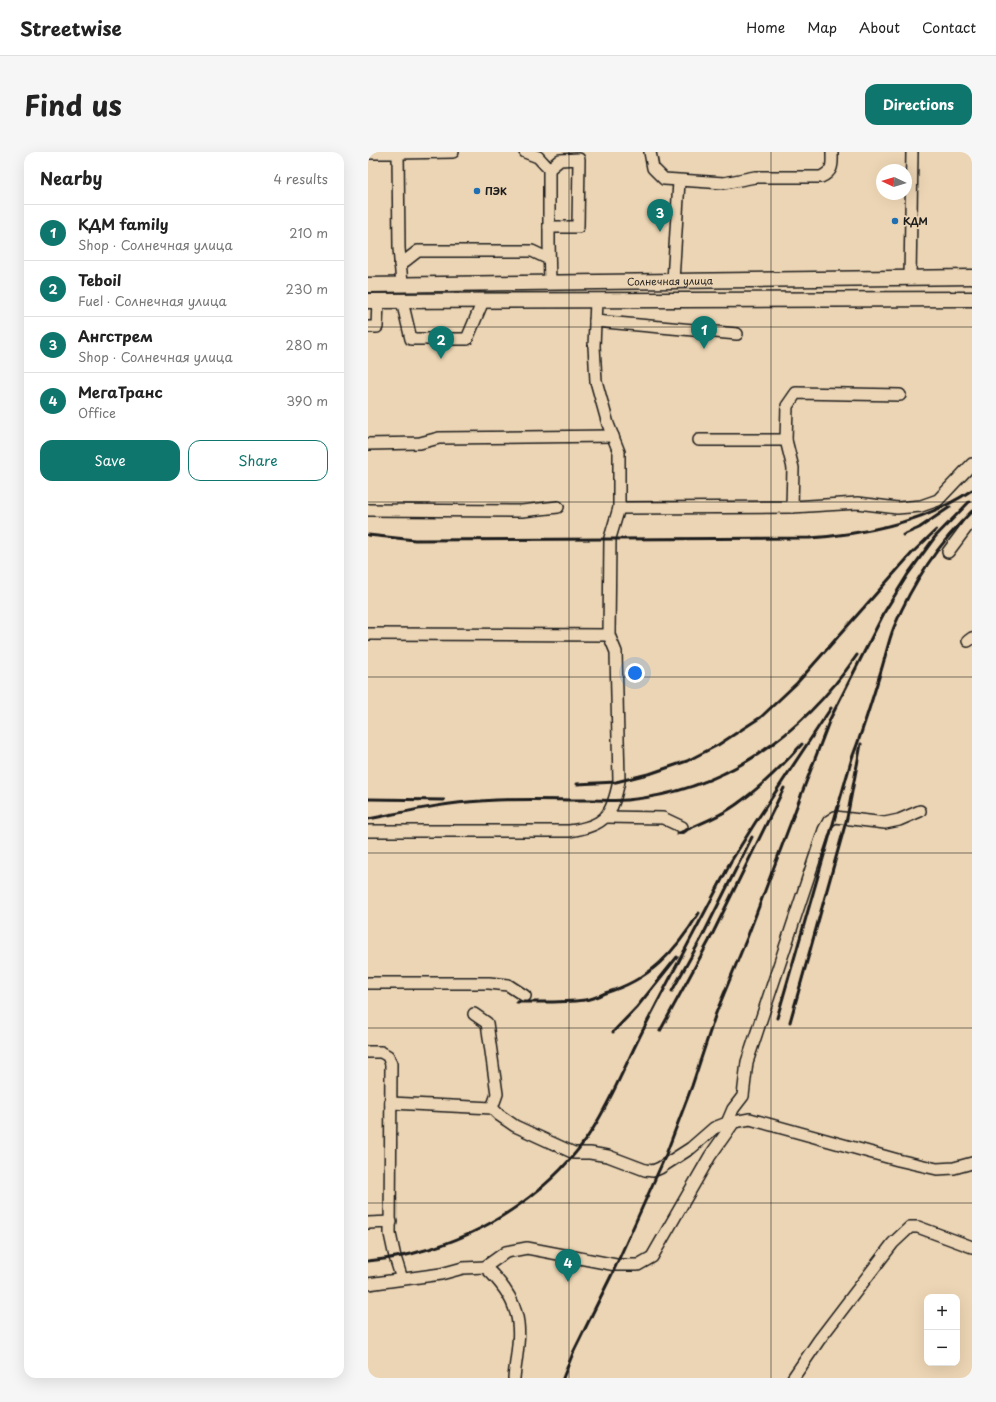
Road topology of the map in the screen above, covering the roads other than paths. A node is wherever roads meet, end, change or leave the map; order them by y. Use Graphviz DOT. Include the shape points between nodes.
graph roads {
  1 [pos="453,152"];
  2 [pos="525,152"];
  3 [pos="650,152"];
  4 [pos="832,152"];
  5 [pos="912,152"];
  6 [pos="368,153"];
  7 [pos="398,153"];
  8 [pos="549,169"];
  9 [pos="679,181"];
  10 [pos="549,227"];
  11 [pos="549,259"];
  12 [pos="400,265"];
  13 [pos="972,277"];
  14 [pos="910,278"];
  15 [pos="673,281"];
  16 [pos="550,282"];
  17 [pos="402,284"];
  18 [pos="368,285"];
  19 [pos="972,299"];
  20 [pos="373,301"];
  21 [pos="402,301"];
  22 [pos="483,301"];
  23 [pos="596,301"];
  24 [pos="595,321"];
  25 [pos="368,327"];
  26 [pos="737,334"];
  27 [pos="900,395"];
  28 [pos="613,436"];
  29 [pos="699,440"];
  30 [pos="786,440"];
  31 [pos="368,444"];
  32 [pos="972,464"];
  33 [pos="558,507"];
  34 [pos="792,507"];
  35 [pos="619,508"];
  36 [pos="368,510"];
  37 [pos="972,520"];
  38 [pos="948,552"];
  39 [pos="368,634"];
  40 [pos="610,635"];
  41 [pos="920,811"];
  42 [pos="606,817"];
  43 [pos="682,826"];
  44 [pos="368,831"];
  45 [pos="368,983"];
  46 [pos="525,996"];
  47 [pos="474,1014"];
  48 [pos="368,1052"];
  49 [pos="391,1103"];
  50 [pos="492,1108"];
  51 [pos="731,1122"];
  52 [pos="971,1163"];
  53 [pos="390,1222"];
  54 [pos="368,1223"];
  55 [pos="972,1247"];
  56 [pos="485,1266"];
  57 [pos="402,1279"];
  58 [pos="368,1284"];
  59 [pos="514,1378"];
  60 [pos="793,1378"];
  1 -- 7 [label="street"];
  2 -- 8 [label="street" via="538,157"];
  3 -- 9 [label="street" via="653,168 664,179"];
  4 -- 9 [label="street" via="832,167 828,174 821,177 755,176 724,183"];
  5 -- 14 [label="street"];
  6 -- 7 [label="street"];
  7 -- 12 [label="street"];
  8 -- 10 [label="street"];
  8 -- 10 [label="street" via="560,160 579,159 578,227"];
  9 -- 15 [label="street"];
  10 -- 11 [label="street"];
  11 -- 12 [label="street" via="532,251 418,251"];
  11 -- 16 [label="street"];
  12 -- 17 [label="street"];
  13 -- 14 [label="main road, Солнечная улица"];
  14 -- 15 [label="main road, Солнечная улица"];
  15 -- 16 [label="main road, Солнечная улица"];
  16 -- 17 [label="main road, Солнечная улица"];
  17 -- 18 [label="main road, Солнечная улица"];
  19 -- 23 [label="main road, Солнечная улица"];
  20 -- 21 [label="main road, Солнечная улица"];
  20 -- 25 [label="street" via="377,327"];
  21 -- 22 [label="main road, Солнечная улица"];
  21 -- 22 [label="street" via="411,339 468,339"];
  22 -- 23 [label="main road, Солнечная улица"];
  23 -- 24 [label="street"];
  24 -- 26 [label="street"];
  24 -- 28 [label="street" via="596,381"];
  27 -- 30 [label="street" via="796,393 787,406"];
  28 -- 31 [label="street" via="439,438 420,444"];
  28 -- 35 [label="street" via="619,452"];
  29 -- 30 [label="street"];
  30 -- 34 [label="street" via="793,468"];
  32 -- 34 [label="street" via="938,500 921,506 898,508 858,503"];
  33 -- 36 [label="street" via="522,511"];
  34 -- 35 [label="street"];
  35 -- 40 [label="street" via="610,538"];
  37 -- 38 [label="street"];
  39 -- 40 [label="street"];
  40 -- 42 [label="street" via="616,652 619,781 615,800"];
  41 -- 51 [label="street" via="885,823 835,817 829,821 747,1062 743,1096 733,1109"];
  42 -- 43 [label="street" via="663,818"];
  42 -- 44 [label="street" via="587,828 569,830"];
  45 -- 46 [label="street" via="489,983 508,985"];
  47 -- 50 [label="street" via="487,1023 496,1094"];
  48 -- 49 [label="street" via="381,1052 388,1056 391,1064"];
  49 -- 50 [label="street"];
  49 -- 53 [label="street"];
  50 -- 51 [label="street" via="515,1126 574,1153 608,1156 653,1171 691,1148 714,1128"];
  51 -- 52 [label="street" via="750,1119 937,1169"];
  51 -- 56 [label="street" via="652,1257 638,1265 616,1265 527,1248 506,1252"];
  53 -- 54 [label="street"];
  53 -- 57 [label="street" via="392,1242"];
  55 -- 60 [label="street" via="910,1226 893,1243"];
  56 -- 57 [label="street"];
  56 -- 59 [label="street" via="504,1288 516,1313 518,1334"];
  57 -- 58 [label="street"];
}
